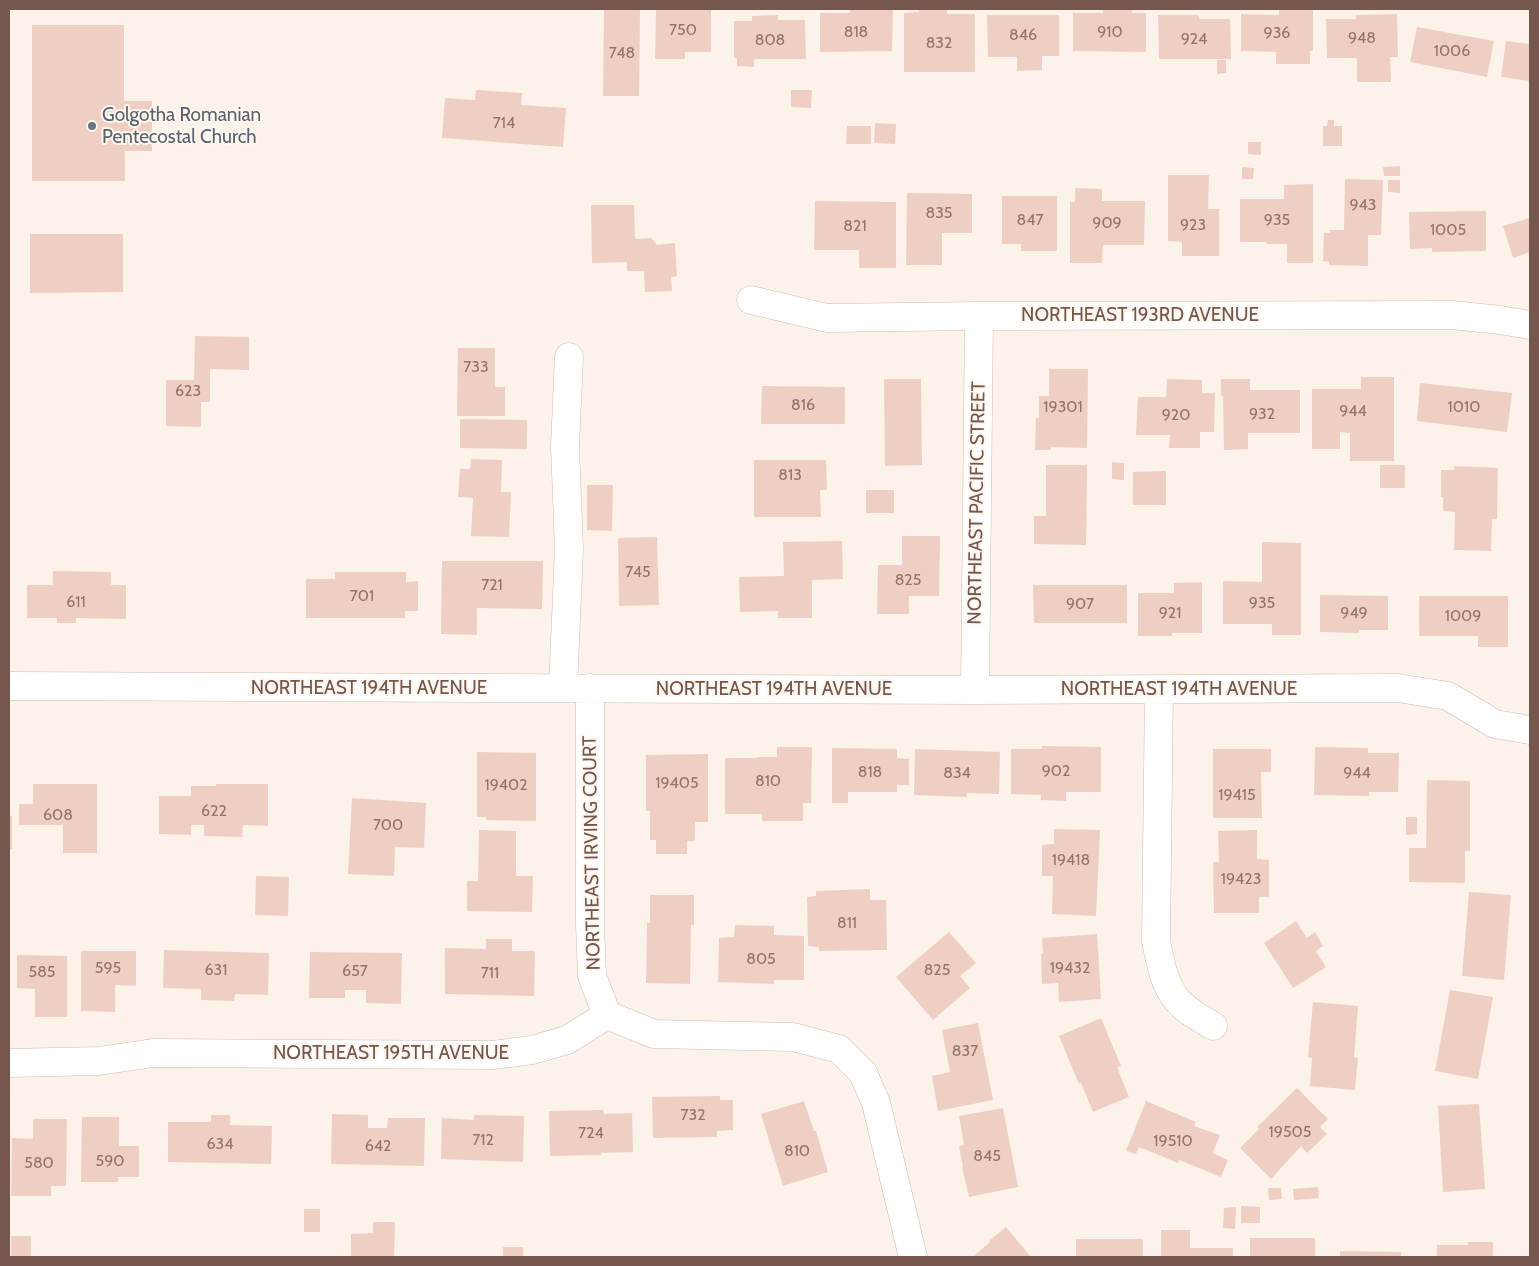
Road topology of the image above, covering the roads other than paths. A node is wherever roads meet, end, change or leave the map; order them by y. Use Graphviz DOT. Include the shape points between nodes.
graph roads {
  1 [pos="751,300"];
  2 [pos="979,316"];
  3 [pos="1530,325"];
  4 [pos="569,357"];
  5 [pos="9,686"];
  6 [pos="563,688"];
  7 [pos="590,688"];
  8 [pos="975,690"];
  9 [pos="1159,690"];
  10 [pos="1530,730"];
  11 [pos="607,1015"];
  12 [pos="1213,1026"];
  13 [pos="9,1063"];
  14 [pos="913,1257"];
  1 -- 2 [label="street, NORTHEAST 193RD AVENUE" via="828,318"];
  2 -- 3 [label="street, NORTHEAST 193RD AVENUE" via="1452,315"];
  2 -- 8 [label="street, NORTHEAST PACIFIC STREET"];
  4 -- 6 [label="street" via="565,446 569,548"];
  5 -- 6 [label="street, NORTHEAST 194TH AVENUE"];
  6 -- 7 [label="street, NORTHEAST 194TH AVENUE"];
  7 -- 8 [label="street, NORTHEAST 194TH AVENUE"];
  7 -- 11 [label="street, NORTHEAST IRVING COURT" via="592,976"];
  8 -- 9 [label="street, NORTHEAST 194TH AVENUE"];
  9 -- 10 [label="street, NORTHEAST 194TH AVENUE" via="1398,688 1448,696 1496,724"];
  9 -- 12 [label="street" via="1156,941 1163,973 1175,997"];
  11 -- 13 [label="street, NORTHEAST 195TH AVENUE" via="567,1040 532,1050 494,1055 153,1053 99,1061"];
  11 -- 14 [label="street" via="654,1034 793,1036 839,1049 863,1073 876,1103"];
}
